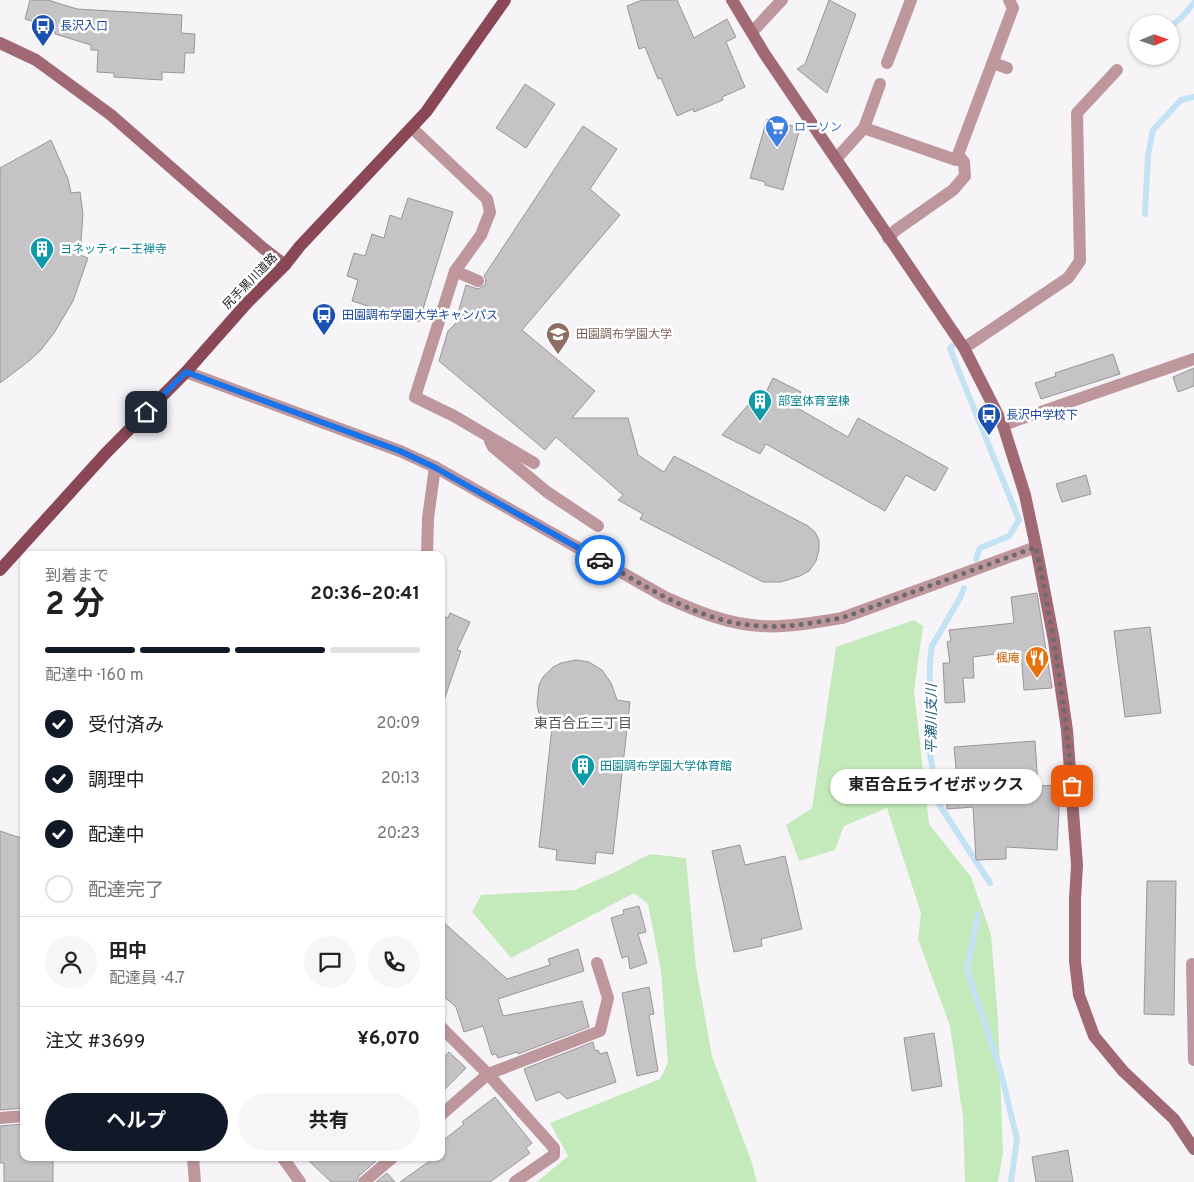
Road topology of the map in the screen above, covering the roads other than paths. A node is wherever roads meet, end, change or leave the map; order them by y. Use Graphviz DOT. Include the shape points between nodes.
graph roads {
  1 [pos="505,0"];
  2 [pos="732,0"];
  3 [pos="782,0"];
  4 [pos="911,0"];
  5 [pos="1009,0"];
  6 [pos="752,32"];
  7 [pos="0,43"];
  8 [pos="887,63"];
  9 [pos="993,63"];
  10 [pos="1007,68"];
  11 [pos="1117,70"];
  12 [pos="880,84"];
  13 [pos="412,128"];
  14 [pos="864,128"];
  15 [pos="958,156"];
  16 [pos="836,159"];
  17 [pos="888,238"];
  18 [pos="285,265"];
  19 [pos="455,271"];
  20 [pos="478,281"];
  21 [pos="964,348"];
  22 [pos="1194,359"];
  23 [pos="186,372"];
  24 [pos="1003,425"];
  25 [pos="488,436"];
  26 [pos="534,463"];
  27 [pos="434,467"];
  28 [pos="598,526"];
  29 [pos="1036,547"];
  30 [pos="427,551"];
  31 [pos="1,567"];
  32 [pos="597,963"];
  33 [pos="1192,964"];
  34 [pos="445,1031"];
  35 [pos="1194,1060"];
  36 [pos="488,1074"];
  37 [pos="445,1112"];
  38 [pos="20,1116"];
  39 [pos="0,1118"];
  40 [pos="1194,1149"];
  41 [pos="193,1161"];
  42 [pos="285,1161"];
  43 [pos="388,1161"];
  44 [pos="195,1182"];
  45 [pos="300,1182"];
  46 [pos="364,1182"];
  47 [pos="515,1182"];
  1 -- 13 [label="main road, 尻手黒川道路"];
  2 -- 6 [label="street"];
  3 -- 6 [label="street"];
  4 -- 8 [label="street"];
  5 -- 9 [label="street" via="1014,8"];
  6 -- 16 [label="street"];
  7 -- 18 [label="street" via="36,60 111,115"];
  9 -- 10 [label="street"];
  9 -- 15 [label="street"];
  11 -- 21 [label="street" via="1077,113 1080,260 1068,278"];
  12 -- 14 [label="street"];
  13 -- 18 [label="main road, 尻手黒川道路"];
  13 -- 19 [label="street" via="487,200 490,212 481,235"];
  14 -- 15 [label="street" via="956,160"];
  14 -- 16 [label="street"];
  15 -- 17 [label="street" via="964,162 965,176 953,190"];
  16 -- 17 [label="street"];
  17 -- 21 [label="street"];
  18 -- 23 [label="main road, 尻手黒川道路"];
  19 -- 20 [label="street"];
  19 -- 25 [label="street" via="415,397"];
  21 -- 24 [label="street"];
  22 -- 24 [label="street"];
  23 -- 27 [label="street" via="400,451"];
  23 -- 31 [label="main road, 尻手黒川道路"];
  24 -- 29 [label="street" via="1025,495"];
  25 -- 26 [label="street"];
  25 -- 28 [label="street" via="493,447 547,492"];
  27 -- 29 [label="street" via="665,597 727,621 762,626 842,618"];
  27 -- 30 [label="street"];
  29 -- 40 [label="street" via="1067,730 1077,865 1075,952 1079,995 1094,1036 1123,1071 1174,1119"];
  32 -- 36 [label="street" via="608,998 600,1031"];
  33 -- 35 [label="street"];
  34 -- 36 [label="street"];
  36 -- 37 [label="street"];
  36 -- 47 [label="street" via="554,1148 554,1155"];
  38 -- 39 [label="street"];
  41 -- 44 [label="street"];
  42 -- 45 [label="street"];
  43 -- 46 [label="street"];
}
